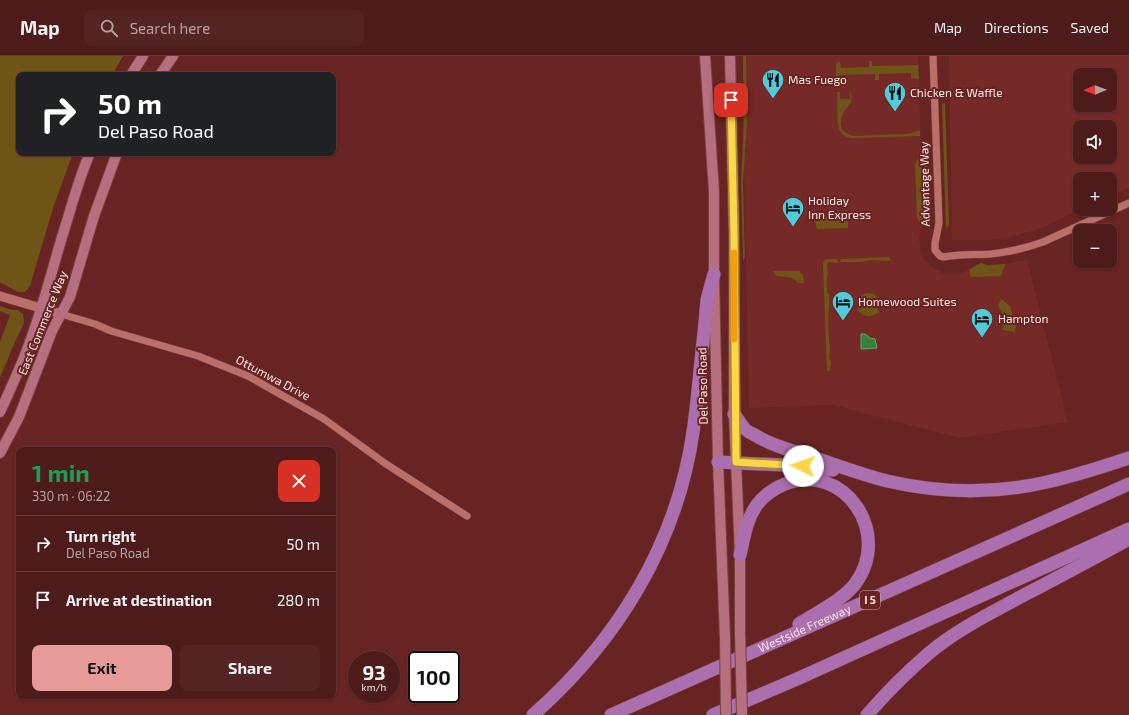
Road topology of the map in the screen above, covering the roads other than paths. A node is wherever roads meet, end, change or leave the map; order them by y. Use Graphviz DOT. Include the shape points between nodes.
graph roads {
  1 [pos="143,56"];
  2 [pos="173,56"];
  3 [pos="705,56"];
  4 [pos="730,56"];
  5 [pos="933,56"];
  6 [pos="133,72"];
  7 [pos="162,72"];
  8 [pos="89,156"];
  9 [pos="117,156"];
  10 [pos="1129,203"];
  11 [pos="714,274"];
  12 [pos="0,296"];
  13 [pos="41,308"];
  14 [pos="61,314"];
  15 [pos="0,412"];
  16 [pos="734,414"];
  17 [pos="0,453"];
  18 [pos="1129,458"];
  19 [pos="718,462"];
  20 [pos="736,462"];
  21 [pos="866,475"];
  22 [pos="1129,484"];
  23 [pos="467,516"];
  24 [pos="1129,529"];
  25 [pos="1129,539"];
  26 [pos="740,555"];
  27 [pos="760,648"];
  28 [pos="797,679"];
  29 [pos="533,715"];
  30 [pos="611,715"];
  31 [pos="713,715"];
  32 [pos="726,715"];
  33 [pos="734,715"];
  34 [pos="742,715"];
  35 [pos="867,715"];
  1 -- 6 [label="main road"];
  2 -- 7 [label="main road"];
  3 -- 11 [label="main road, Del Paso Road" via="714,191"];
  4 -- 16 [label="main road" via="734,233"];
  5 -- 10 [label="street, Advantage Way" via="938,222 935,250 940,256 992,254 1031,246"];
  8 -- 13 [label="main road, East Commerce Way"];
  9 -- 14 [label="main road, East Commerce Way" via="94,216 70,297"];
  11 -- 19 [label="main road, Del Paso Road"];
  11 -- 29 [label="highway" via="707,300 693,433 680,493 661,544 621,617 584,664"];
  12 -- 13 [label="street, Ottumwa Drive"];
  13 -- 14 [label="street, Ottumwa Drive"];
  13 -- 15 [label="main road, East Commerce Way" via="28,347"];
  14 -- 17 [label="main road, East Commerce Way" via="52,331 20,417"];
  14 -- 23 [label="street, Ottumwa Drive" via="198,356 248,376 324,419 386,464"];
  16 -- 20 [label="main road"];
  16 -- 21 [label="highway" via="745,430 764,441"];
  18 -- 21 [label="highway" via="1072,476 992,490 919,487"];
  19 -- 20 [label="highway"];
  19 -- 32 [label="main road, Del Paso Road, bridge"];
  20 -- 21 [label="highway" via="803,466"];
  20 -- 26 [label="main road"];
  22 -- 27 [label="highway, Westside Freeway / I 5"];
  24 -- 28 [label="highway"];
  25 -- 35 [label="highway" via="953,635 904,676"];
  26 -- 27 [label="highway" via="747,525 756,506 775,489 798,481 820,482 840,490 856,505 868,532 866,565 855,585 840,598"];
  26 -- 34 [label="main road, bridge"];
  27 -- 30 [label="highway, Westside Freeway / I 5"];
  28 -- 31 [label="highway"];
  28 -- 33 [label="highway"];
}
